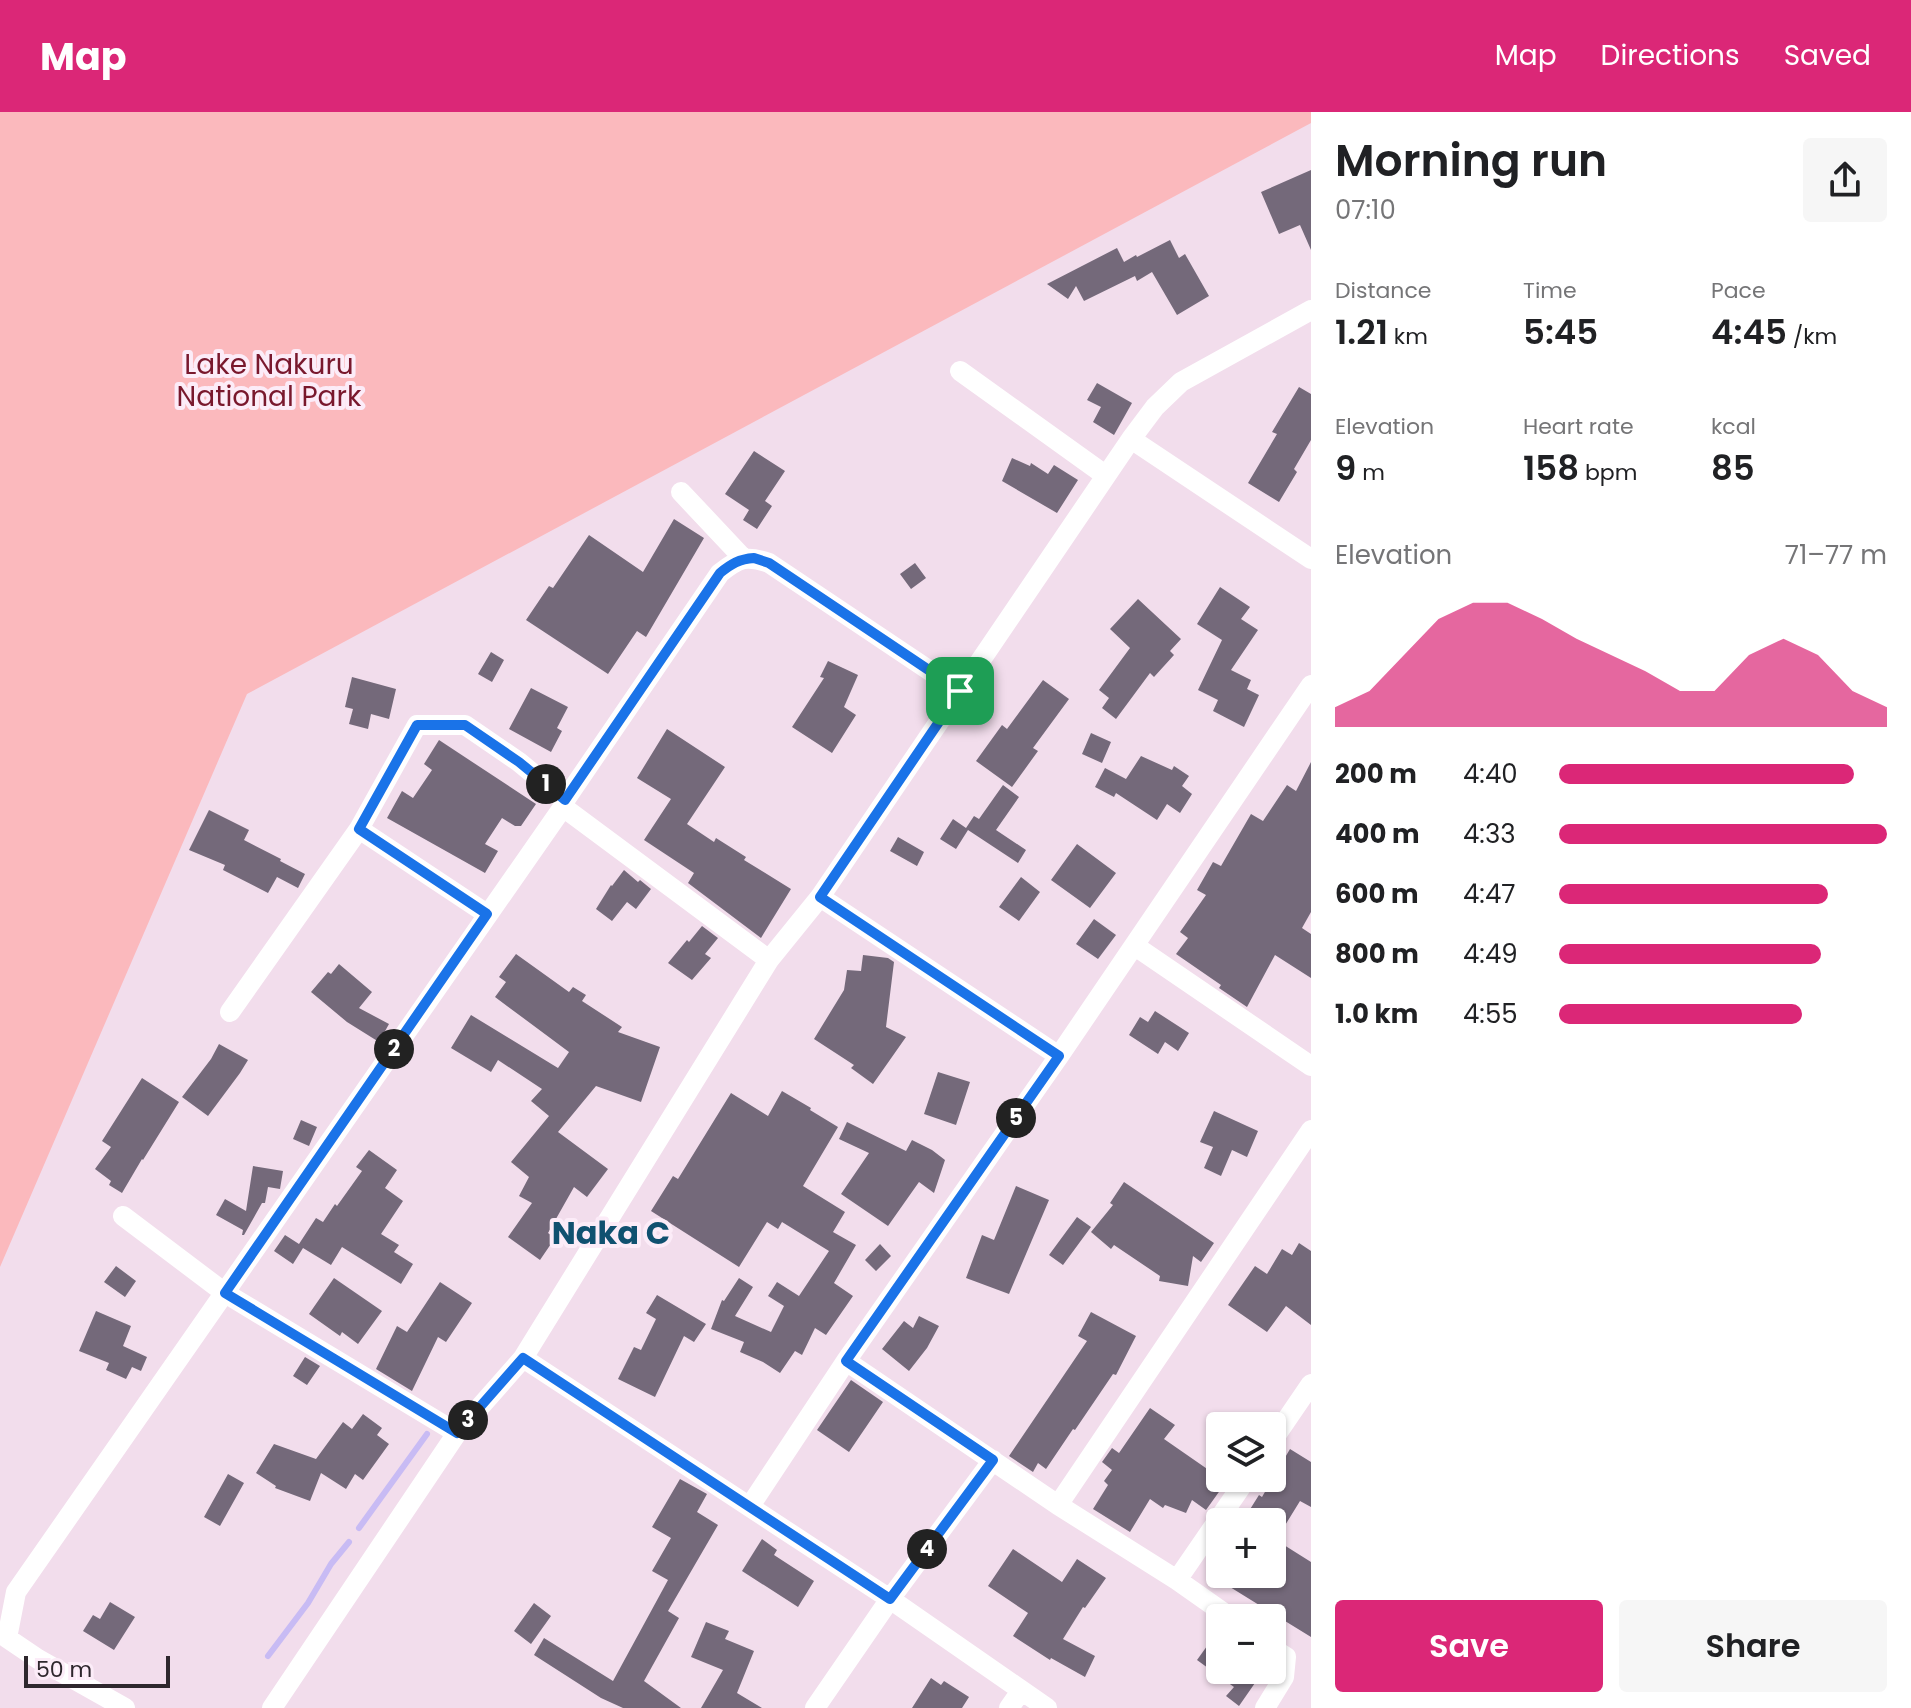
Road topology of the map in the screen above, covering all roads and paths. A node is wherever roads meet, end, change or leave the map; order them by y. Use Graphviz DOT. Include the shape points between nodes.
graph roads {
  1 [pos="1311,310"];
  2 [pos="960,371"];
  3 [pos="1131,439"];
  4 [pos="1105,475"];
  5 [pos="681,492"];
  6 [pos="744,559"];
  7 [pos="1311,559"];
  8 [pos="1311,685"];
  9 [pos="960,691"];
  10 [pos="564,803"];
  11 [pos="359,829"];
  12 [pos="820,897"];
  13 [pos="487,914"];
  14 [pos="1135,946"];
  15 [pos="769,960"];
  16 [pos="230,1012"];
  17 [pos="1059,1056"];
  18 [pos="1311,1066"];
  19 [pos="1311,1130"];
  20 [pos="123,1216"];
  21 [pos="225,1293"];
  22 [pos="523,1358"];
  23 [pos="846,1361"];
  24 [pos="1311,1384"];
  25 [pos="1286,1421"];
  26 [pos="457,1433"];
  27 [pos="993,1460"];
  28 [pos="1237,1492"];
  29 [pos="1058,1505"];
  30 [pos="750,1506"];
  31 [pos="1177,1580"];
  32 [pos="890,1599"];
  33 [pos="1211,1604"];
  34 [pos="3,1640"];
  35 [pos="1280,1684"];
  36 [pos="1015,1700"];
  37 [pos="125,1708"];
  38 [pos="272,1708"];
  39 [pos="815,1708"];
  40 [pos="1047,1708"];
  41 [pos="1265,1708"];
  1 -- 3 [label="street" via="1181,382"];
  2 -- 4 [label="street"];
  3 -- 4 [label="street"];
  3 -- 7 [label="street"];
  4 -- 9 [label="street"];
  5 -- 6 [label="street"];
  6 -- 9 [label="street" via="769,563"];
  6 -- 10 [label="street" via="720,573"];
  8 -- 14 [label="street"];
  9 -- 12 [label="street"];
  10 -- 11 [label="street" via="519,762 465,725 417,725"];
  10 -- 13 [label="street"];
  10 -- 15 [label="street"];
  11 -- 13 [label="street"];
  11 -- 16 [label="street"];
  12 -- 15 [label="street"];
  12 -- 17 [label="street"];
  13 -- 21 [label="street"];
  14 -- 17 [label="street"];
  14 -- 18 [label="street"];
  15 -- 22 [label="street"];
  17 -- 23 [label="street"];
  19 -- 29 [label="street"];
  20 -- 21 [label="street"];
  21 -- 26 [label="street"];
  21 -- 34 [label="street" via="16,1592"];
  22 -- 26 [label="street"];
  22 -- 30 [label="street"];
  23 -- 27 [label="street"];
  23 -- 30 [label="street"];
  24 -- 25 [label="street"];
  26 -- 38 [label="street"];
  27 -- 29 [label="street"];
  27 -- 32 [label="street"];
  28 -- 31 [label="street"];
  29 -- 31 [label="street"];
  30 -- 32 [label="street"];
  31 -- 33 [label="street"];
  32 -- 36 [label="street"];
  32 -- 39 [label="street"];
  34 -- 37 [label="street"];
  35 -- 41 [label="street"];
  36 -- 40 [label="street"];
}
